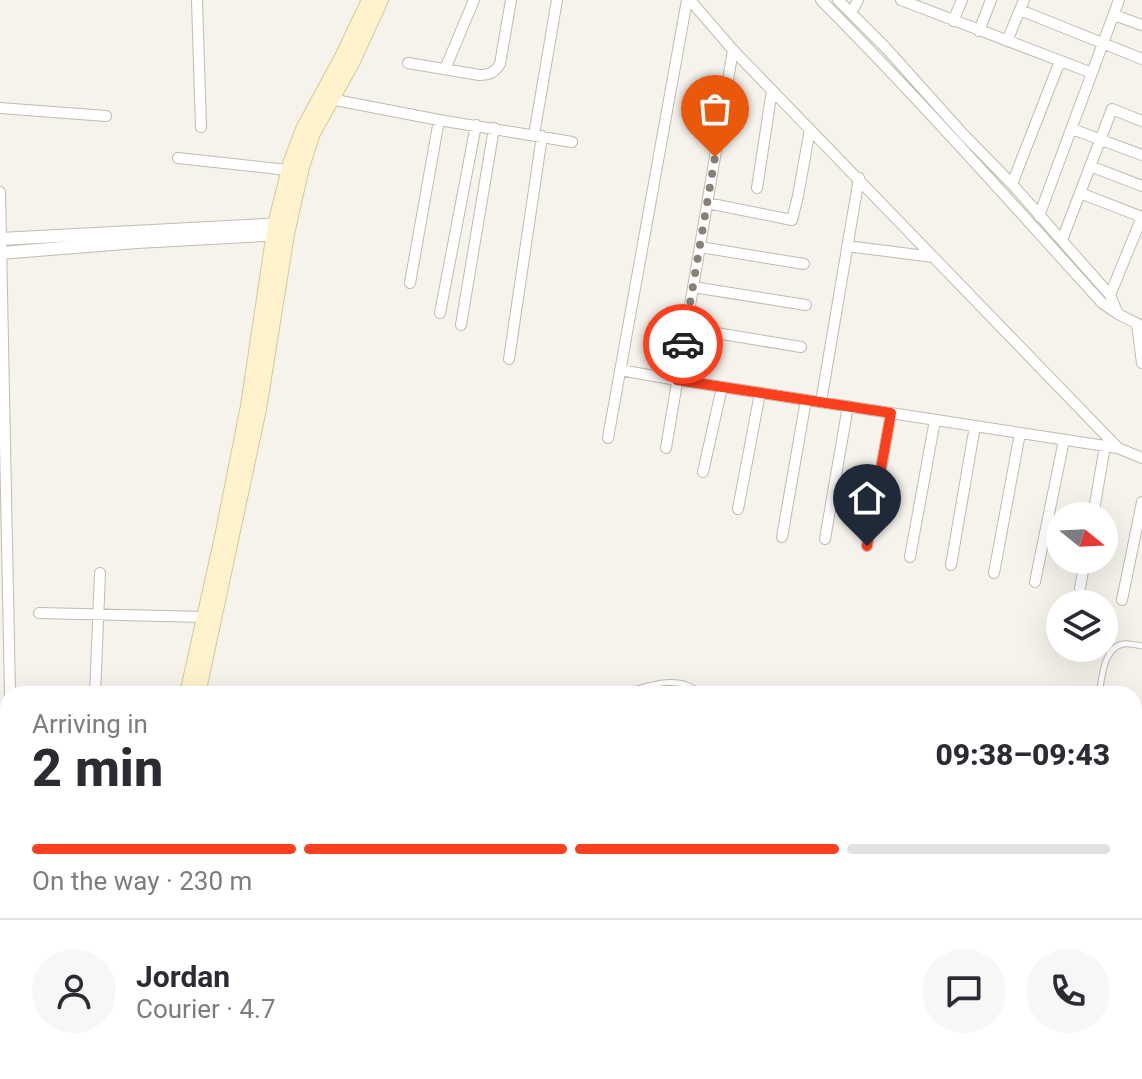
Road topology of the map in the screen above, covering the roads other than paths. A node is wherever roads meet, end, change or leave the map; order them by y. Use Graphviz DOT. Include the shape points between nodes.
graph roads {
  1 [pos="197,0"];
  2 [pos="369,0"];
  3 [pos="381,0"];
  4 [pos="474,0"];
  5 [pos="511,0"];
  6 [pos="557,0"];
  7 [pos="688,0"];
  8 [pos="821,0"];
  9 [pos="838,0"];
  10 [pos="858,0"];
  11 [pos="901,0"];
  12 [pos="962,0"];
  13 [pos="991,0"];
  14 [pos="1119,0"];
  15 [pos="1022,5"];
  16 [pos="851,13"];
  17 [pos="1114,15"];
  18 [pos="953,21"];
  19 [pos="1142,25"];
  20 [pos="979,31"];
  21 [pos="1007,41"];
  22 [pos="1103,43"];
  23 [pos="733,50"];
  24 [pos="1142,59"];
  25 [pos="1060,61"];
  26 [pos="408,63"];
  27 [pos="445,69"];
  28 [pos="1092,73"];
  29 [pos="772,90"];
  30 [pos="330,99"];
  31 [pos="0,108"];
  32 [pos="106,116"];
  33 [pos="439,120"];
  34 [pos="1142,121"];
  35 [pos="476,125"];
  36 [pos="201,127"];
  37 [pos="494,128"];
  38 [pos="810,129"];
  39 [pos="1072,129"];
  40 [pos="538,136"];
  41 [pos="1100,140"];
  42 [pos="572,142"];
  43 [pos="1142,155"];
  44 [pos="178,158"];
  45 [pos="1090,166"];
  46 [pos="288,170"];
  47 [pos="859,178"];
  48 [pos="1012,184"];
  49 [pos="1142,186"];
  50 [pos="757,188"];
  51 [pos="0,192"];
  52 [pos="1080,193"];
  53 [pos="707,203"];
  54 [pos="1039,216"];
  55 [pos="1142,217"];
  56 [pos="281,229"];
  57 [pos="0,239"];
  58 [pos="1062,240"];
  59 [pos="847,246"];
  60 [pos="700,247"];
  61 [pos="1,253"];
  62 [pos="933,257"];
  63 [pos="804,264"];
  64 [pos="410,283"];
  65 [pos="693,287"];
  66 [pos="1110,295"];
  67 [pos="806,305"];
  68 [pos="440,313"];
  69 [pos="1118,314"];
  70 [pos="461,325"];
  71 [pos="1139,325"];
  72 [pos="686,328"];
  73 [pos="801,347"];
  74 [pos="509,359"];
  75 [pos="1142,363"];
  76 [pos="620,370"];
  77 [pos="677,380"];
  78 [pos="722,387"];
  79 [pos="760,393"];
  80 [pos="806,400"];
  81 [pos="821,402"];
  82 [pos="848,406"];
  83 [pos="891,413"];
  84 [pos="935,420"];
  85 [pos="975,426"];
  86 [pos="1020,433"];
  87 [pos="608,438"];
  88 [pos="1064,440"];
  89 [pos="1105,446"];
  90 [pos="666,448"];
  91 [pos="1118,448"];
  92 [pos="1142,458"];
  93 [pos="703,472"];
  94 [pos="1095,502"];
  95 [pos="1142,502"];
  96 [pos="738,509"];
  97 [pos="782,537"];
  98 [pos="825,539"];
  99 [pos="867,546"];
  100 [pos="3,548"];
  101 [pos="910,557"];
  102 [pos="951,565"];
  103 [pos="100,573"];
  104 [pos="994,573"];
  105 [pos="1082,574"];
  106 [pos="1035,582"];
  107 [pos="1080,588"];
  108 [pos="1122,600"];
  109 [pos="39,613"];
  110 [pos="99,614"];
  111 [pos="204,617"];
  112 [pos="1142,646"];
  113 [pos="10,686"];
  114 [pos="95,686"];
  115 [pos="189,686"];
  116 [pos="200,686"];
  117 [pos="652,686"];
  118 [pos="690,686"];
  119 [pos="1101,686"];
  1 -- 36 [label="street"];
  2 -- 46 [label="main road" via="303,129"];
  3 -- 30 [label="main road"];
  4 -- 27 [label="street"];
  5 -- 27 [label="street" via="496,71 479,75"];
  6 -- 40 [label="street"];
  7 -- 23 [label="street"];
  7 -- 76 [label="street"];
  8 -- 69 [label="street" via="1102,303"];
  9 -- 16 [label="street"];
  10 -- 16 [label="street"];
  11 -- 18 [label="street"];
  12 -- 18 [label="street"];
  13 -- 20 [label="street"];
  14 -- 17 [label="street"];
  15 -- 21 [label="street"];
  15 -- 22 [label="street"];
  16 -- 48 [label="street"];
  17 -- 19 [label="street"];
  17 -- 22 [label="street"];
  18 -- 20 [label="street"];
  20 -- 21 [label="street"];
  21 -- 25 [label="street"];
  22 -- 24 [label="street"];
  22 -- 28 [label="street"];
  23 -- 29 [label="street"];
  23 -- 53 [label="street"];
  25 -- 28 [label="street"];
  25 -- 48 [label="street"];
  26 -- 27 [label="street"];
  28 -- 39 [label="street"];
  29 -- 38 [label="street"];
  29 -- 50 [label="street"];
  30 -- 33 [label="street"];
  30 -- 56 [label="main road"];
  31 -- 32 [label="street"];
  33 -- 35 [label="street"];
  33 -- 64 [label="street"];
  34 -- 41 [label="street" via="1112,109"];
  35 -- 37 [label="street"];
  35 -- 68 [label="street"];
  37 -- 40 [label="street"];
  37 -- 70 [label="street"];
  38 -- 47 [label="street"];
  38 -- 53 [label="street" via="792,220"];
  39 -- 41 [label="street"];
  39 -- 54 [label="street"];
  40 -- 42 [label="street"];
  40 -- 74 [label="street"];
  41 -- 43 [label="street"];
  41 -- 45 [label="street"];
  44 -- 46 [label="street"];
  45 -- 49 [label="street"];
  45 -- 52 [label="street"];
  46 -- 56 [label="main road"];
  47 -- 59 [label="street"];
  47 -- 62 [label="street"];
  48 -- 54 [label="street"];
  51 -- 57 [label="street"];
  52 -- 55 [label="street"];
  52 -- 58 [label="street"];
  53 -- 60 [label="street"];
  54 -- 58 [label="street"];
  55 -- 66 [label="street"];
  56 -- 57 [label="street" via="248,225"];
  56 -- 61 [label="street"];
  56 -- 111 [label="main road"];
  56 -- 116 [label="main road" via="259,409"];
  57 -- 61 [label="street"];
  58 -- 66 [label="street"];
  59 -- 62 [label="street"];
  59 -- 81 [label="street"];
  60 -- 63 [label="street"];
  60 -- 65 [label="street"];
  61 -- 100 [label="street"];
  62 -- 91 [label="street"];
  65 -- 67 [label="street"];
  65 -- 72 [label="street"];
  66 -- 69 [label="street"];
  69 -- 71 [label="street"];
  71 -- 75 [label="street"];
  72 -- 73 [label="street"];
  72 -- 77 [label="street"];
  76 -- 77 [label="street"];
  76 -- 87 [label="street"];
  77 -- 78 [label="street"];
  77 -- 90 [label="street"];
  78 -- 79 [label="street"];
  78 -- 93 [label="street"];
  79 -- 80 [label="street"];
  79 -- 96 [label="street"];
  80 -- 81 [label="street"];
  80 -- 97 [label="street"];
  81 -- 82 [label="street"];
  82 -- 83 [label="street"];
  82 -- 98 [label="street"];
  83 -- 84 [label="street"];
  83 -- 99 [label="street"];
  84 -- 85 [label="street"];
  84 -- 101 [label="street"];
  85 -- 86 [label="street"];
  85 -- 102 [label="street"];
  86 -- 88 [label="street"];
  86 -- 104 [label="street"];
  88 -- 89 [label="street"];
  88 -- 106 [label="street"];
  89 -- 91 [label="street"];
  89 -- 94 [label="street"];
  91 -- 92 [label="street"];
  95 -- 108 [label="street"];
  100 -- 113 [label="street"];
  103 -- 110 [label="street"];
  105 -- 107 [label="street"];
  109 -- 110 [label="street"];
  110 -- 111 [label="street"];
  110 -- 114 [label="street"];
  111 -- 115 [label="main road"];
  112 -- 119 [label="lane" via="1115,648 1107,657"];
  117 -- 118 [label="lane"];
}
